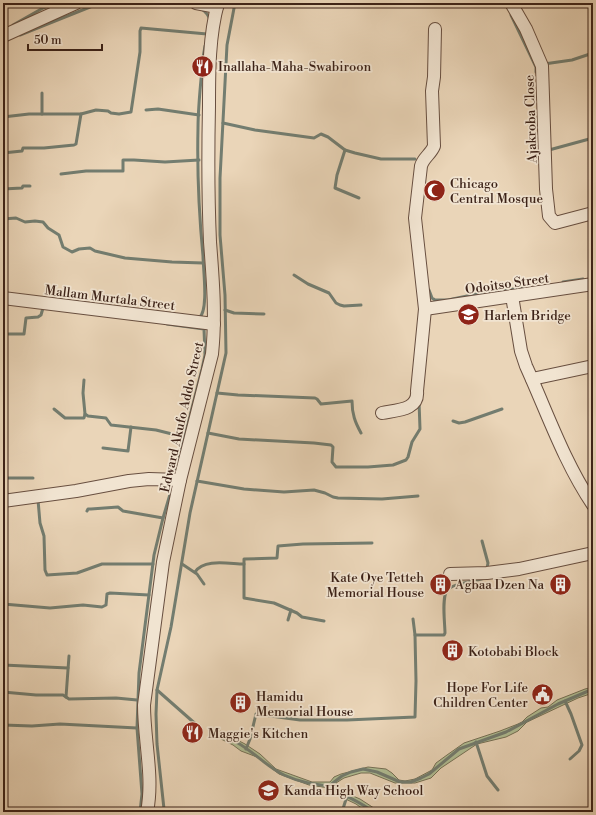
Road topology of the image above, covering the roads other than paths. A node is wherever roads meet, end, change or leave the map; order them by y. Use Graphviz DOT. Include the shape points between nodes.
graph roads {
  1 [pos="76,3"];
  2 [pos="196,3"];
  3 [pos="511,3"];
  4 [pos="217,5"];
  5 [pos="436,29"];
  6 [pos="3,36"];
  7 [pos="593,213"];
  8 [pos="593,284"];
  9 [pos="512,296"];
  10 [pos="3,298"];
  11 [pos="425,309"];
  12 [pos="214,324"];
  13 [pos="593,366"];
  14 [pos="532,379"];
  15 [pos="382,414"];
  16 [pos="180,480"];
  17 [pos="3,500"];
  18 [pos="593,505"];
  19 [pos="593,553"];
  20 [pos="450,574"];
  21 [pos="147,812"];
  1 -- 6 [label="street"];
  2 -- 4 [label="street"];
  3 -- 7 [label="street, Ajakroba Close" via="542,66 546,189 550,216 555,223"];
  4 -- 12 [label="street, Edward Akufo Addo Street" via="210,54 208,142"];
  5 -- 11 [label="street" via="432,91 434,146 420,166 415,218"];
  8 -- 9 [label="street, Odoitso Street"];
  9 -- 11 [label="street, Odoitso Street"];
  9 -- 14 [label="street" via="521,351"];
  10 -- 12 [label="street, Mallam Murtala Street"];
  11 -- 15 [label="street" via="416,402 411,406"];
  12 -- 16 [label="street, Edward Akufo Addo Street" via="212,354"];
  13 -- 14 [label="street"];
  14 -- 18 [label="street" via="563,450"];
  16 -- 17 [label="street" via="129,480 76,491"];
  16 -- 21 [label="street, Edward Akufo Addo Street" via="163,562 145,698 144,719 150,786"];
  19 -- 20 [label="street" via="519,569"];
}
